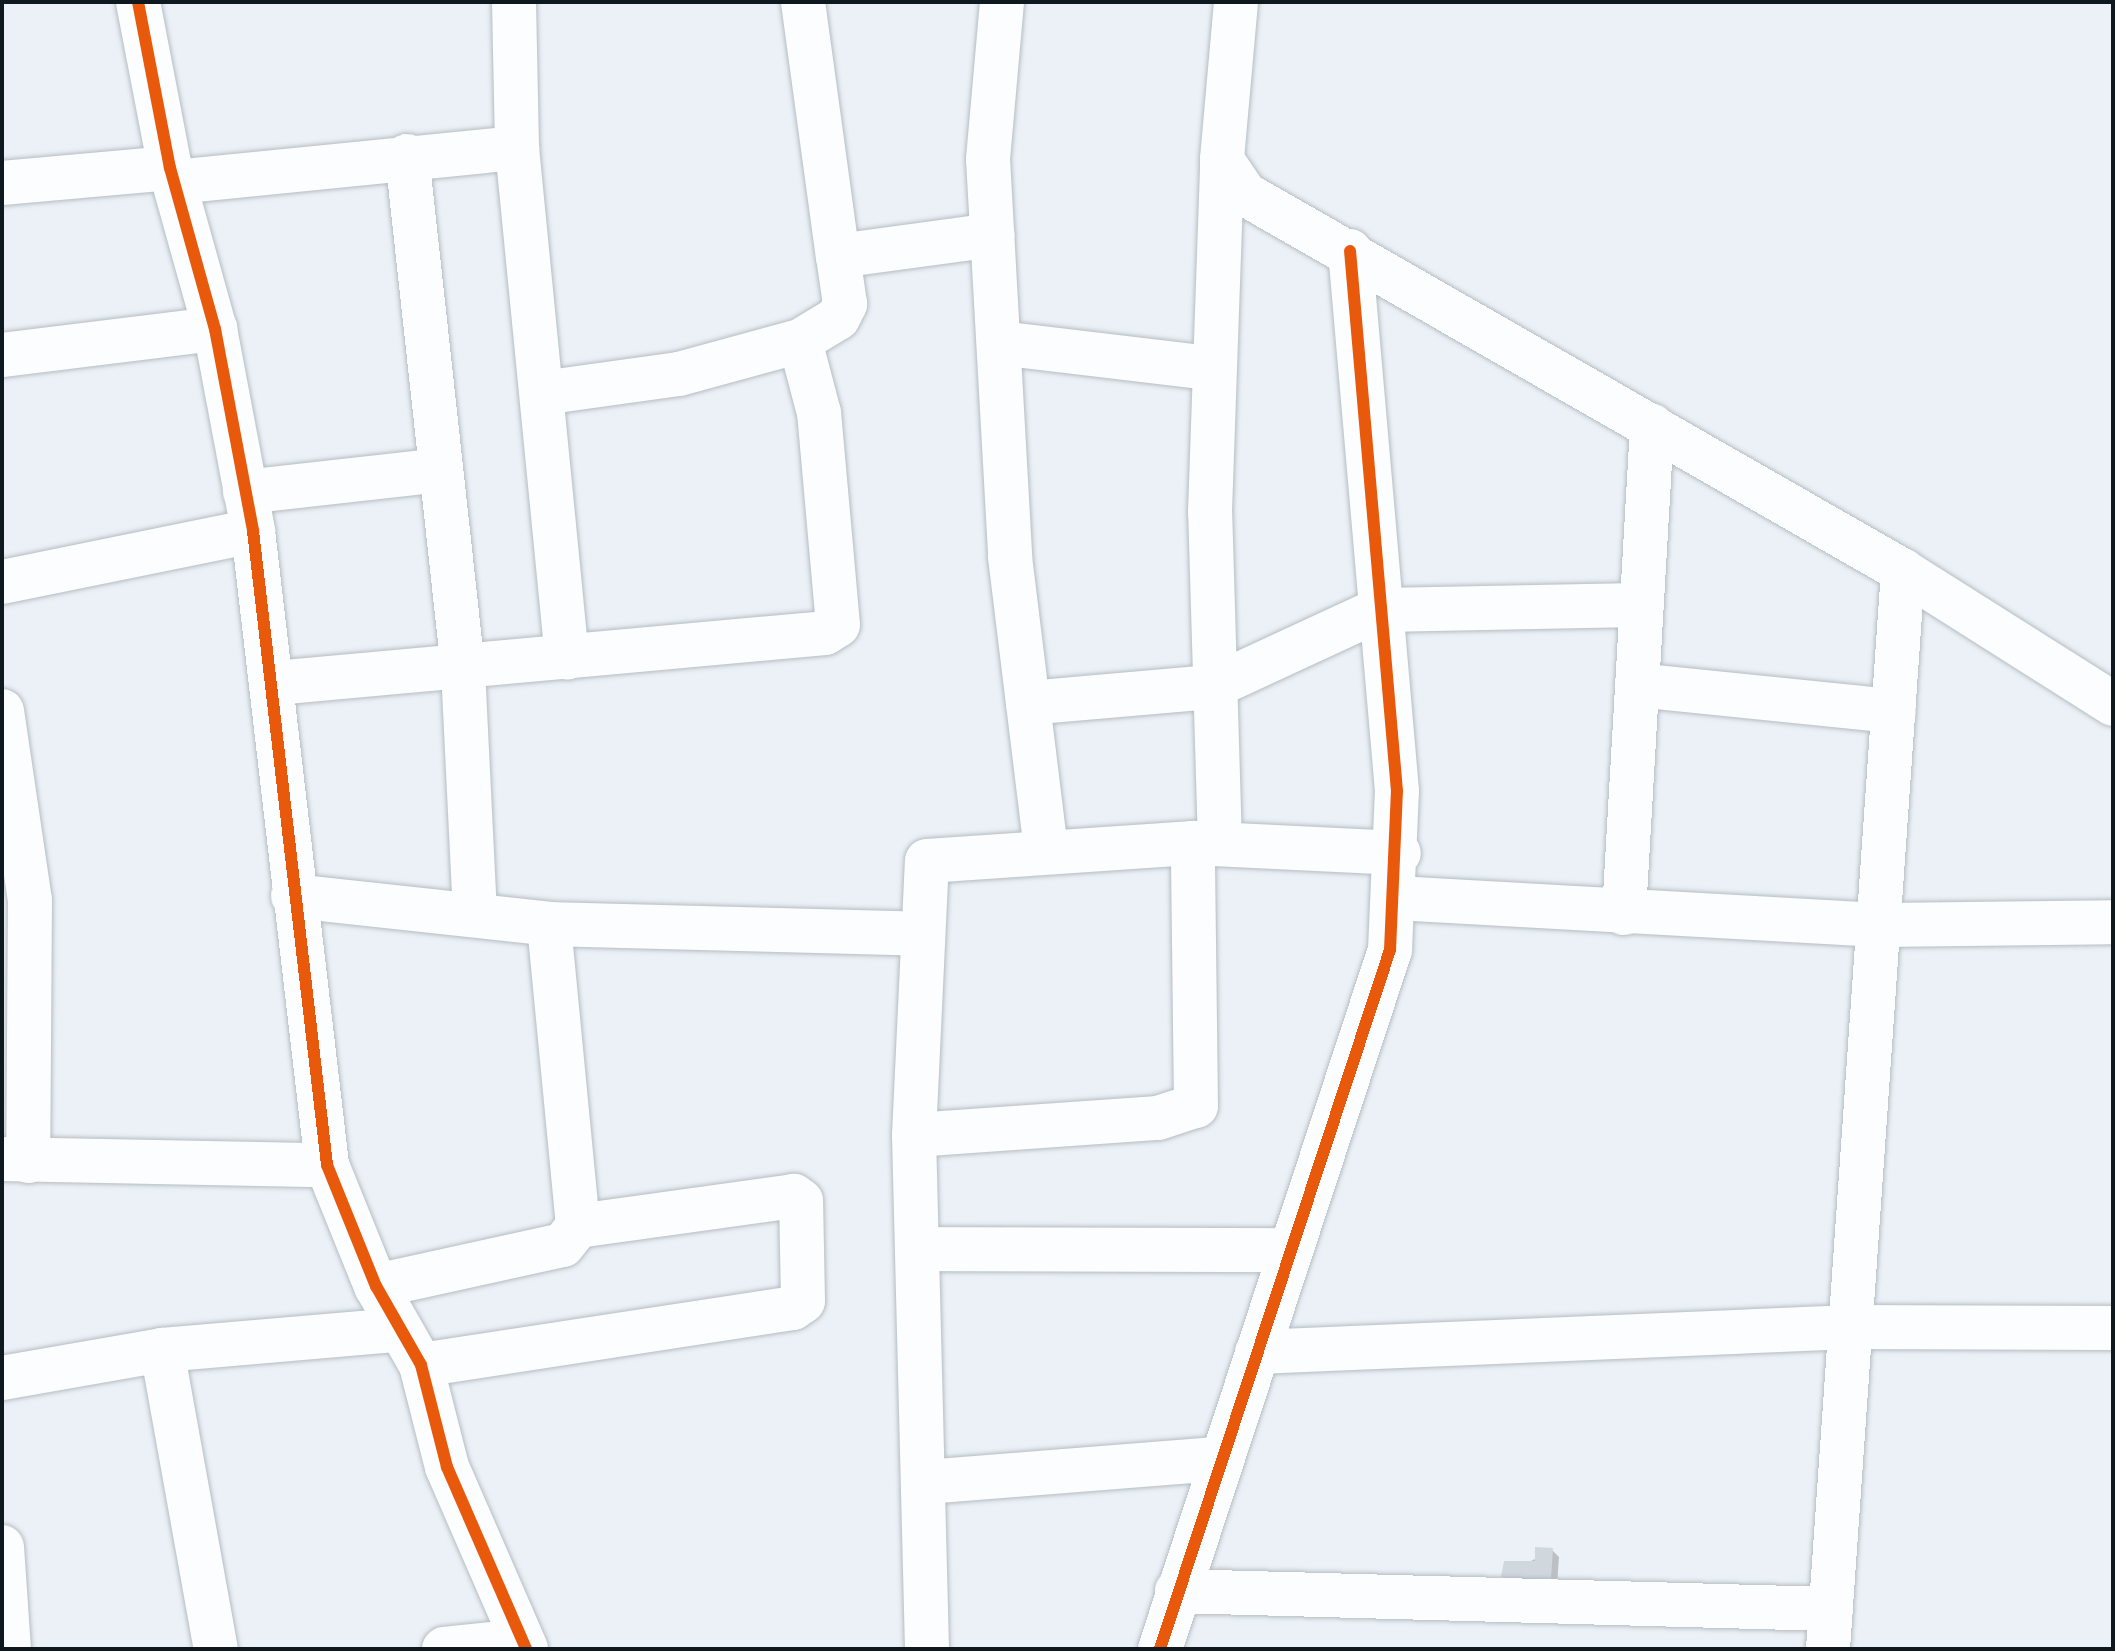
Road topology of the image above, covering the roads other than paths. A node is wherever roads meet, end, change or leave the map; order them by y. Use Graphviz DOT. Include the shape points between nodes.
graph roads {
  1 [pos="138,2"];
  2 [pos="514,2"];
  3 [pos="803,2"];
  4 [pos="1002,2"];
  5 [pos="1236,2"];
  6 [pos="517,148"];
  7 [pos="407,156"];
  8 [pos="1222,160"];
  9 [pos="172,175"];
  10 [pos="2,183"];
  11 [pos="993,235"];
  12 [pos="1350,251"];
  13 [pos="838,256"];
  14 [pos="215,329"];
  15 [pos="800,341"];
  16 [pos="999,343"];
  17 [pos="2,355"];
  18 [pos="1210,368"];
  19 [pos="542,393"];
  20 [pos="1652,426"];
  21 [pos="441,470"];
  22 [pos="249,512"];
  23 [pos="1903,571"];
  24 [pos="2,582"];
  25 [pos="1641,605"];
  26 [pos="1379,610"];
  27 [pos="567,658"];
  28 [pos="463,669"];
  29 [pos="275,683"];
  30 [pos="1637,685"];
  31 [pos="1212,687"];
  32 [pos="1028,703"];
  33 [pos="2113,704"];
  34 [pos="2,711"];
  35 [pos="1894,711"];
  36 [pos="1207,843"];
  37 [pos="1046,849"];
  38 [pos="1399,853"];
  39 [pos="293,896"];
  40 [pos="1396,898"];
  41 [pos="1624,913"];
  42 [pos="475,914"];
  43 [pos="2113,922"];
  44 [pos="549,924"];
  45 [pos="1879,925"];
  46 [pos="920,934"];
  47 [pos="914,1135"];
  48 [pos="15,1160"];
  49 [pos="327,1165"];
  50 [pos="578,1226"];
  51 [pos="918,1249"];
  52 [pos="1287,1250"];
  53 [pos="376,1286"];
  54 [pos="1850,1327"];
  55 [pos="2113,1328"];
  56 [pos="397,1330"];
  57 [pos="162,1350"];
  58 [pos="1257,1352"];
  59 [pos="421,1365"];
  60 [pos="2,1378"];
  61 [pos="1220,1459"];
  62 [pos="925,1482"];
  63 [pos="2,1547"];
  64 [pos="1177,1591"];
  65 [pos="1829,1629"];
  66 [pos="524,1645"];
  67 [pos="9,1649"];
  68 [pos="216,1649"];
  69 [pos="444,1649"];
  70 [pos="927,1649"];
  71 [pos="1160,1649"];
  1 -- 9 [label="street"];
  2 -- 6 [label="street"];
  3 -- 13 [label="street"];
  4 -- 11 [label="street" via="988,159"];
  5 -- 8 [label="street"];
  6 -- 7 [label="street"];
  6 -- 19 [label="street"];
  7 -- 9 [label="street"];
  7 -- 21 [label="street"];
  8 -- 12 [label="street" via="1245,194"];
  8 -- 18 [label="street"];
  9 -- 10 [label="street"];
  9 -- 14 [label="street"];
  11 -- 13 [label="street"];
  11 -- 16 [label="street"];
  12 -- 20 [label="street"];
  12 -- 26 [label="street"];
  13 -- 15 [label="street" via="845,304 838,318"];
  14 -- 17 [label="street"];
  14 -- 22 [label="street"];
  15 -- 19 [label="street" via="679,374"];
  15 -- 27 [label="street" via="819,413 838,625 825,633"];
  16 -- 18 [label="street"];
  16 -- 32 [label="street" via="1010,557"];
  18 -- 31 [label="street"];
  19 -- 27 [label="street"];
  20 -- 23 [label="street"];
  20 -- 25 [label="street"];
  21 -- 22 [label="street"];
  21 -- 28 [label="street"];
  22 -- 24 [label="street"];
  22 -- 29 [label="street"];
  23 -- 33 [label="street"];
  23 -- 35 [label="street"];
  25 -- 26 [label="street"];
  25 -- 30 [label="street"];
  26 -- 31 [label="street"];
  26 -- 38 [label="street"];
  27 -- 28 [label="street"];
  28 -- 29 [label="street"];
  28 -- 42 [label="street"];
  29 -- 39 [label="street"];
  30 -- 35 [label="street"];
  30 -- 41 [label="street"];
  31 -- 32 [label="street"];
  31 -- 36 [label="street"];
  32 -- 37 [label="street"];
  34 -- 48 [label="street" via="30,900"];
  35 -- 45 [label="street"];
  36 -- 37 [label="street"];
  36 -- 38 [label="street"];
  36 -- 47 [label="street" via="1196,1106 1158,1118"];
  37 -- 46 [label="street" via="927,861"];
  38 -- 40 [label="street"];
  39 -- 42 [label="street"];
  39 -- 49 [label="street"];
  40 -- 41 [label="street"];
  40 -- 52 [label="street" via="1361,1051"];
  41 -- 45 [label="street"];
  42 -- 44 [label="street"];
  43 -- 45 [label="street"];
  44 -- 46 [label="street"];
  44 -- 50 [label="street"];
  45 -- 54 [label="street"];
  46 -- 47 [label="street"];
  47 -- 51 [label="street"];
  48 -- 49 [label="street"];
  49 -- 53 [label="street"];
  50 -- 53 [label="street" via="563,1245"];
  50 -- 59 [label="street" via="794,1196 801,1201 803,1301 793,1308"];
  51 -- 52 [label="street"];
  51 -- 62 [label="street"];
  52 -- 58 [label="street"];
  53 -- 56 [label="street"];
  54 -- 55 [label="street"];
  54 -- 58 [label="street"];
  54 -- 65 [label="street"];
  56 -- 57 [label="street"];
  56 -- 59 [label="street"];
  57 -- 60 [label="street"];
  57 -- 68 [label="street"];
  58 -- 61 [label="street"];
  59 -- 66 [label="street" via="447,1467"];
  61 -- 62 [label="street"];
  61 -- 64 [label="street"];
  62 -- 70 [label="street"];
  63 -- 67 [label="street"];
  64 -- 65 [label="street"];
  64 -- 71 [label="street"];
  66 -- 69 [label="street"];
}
